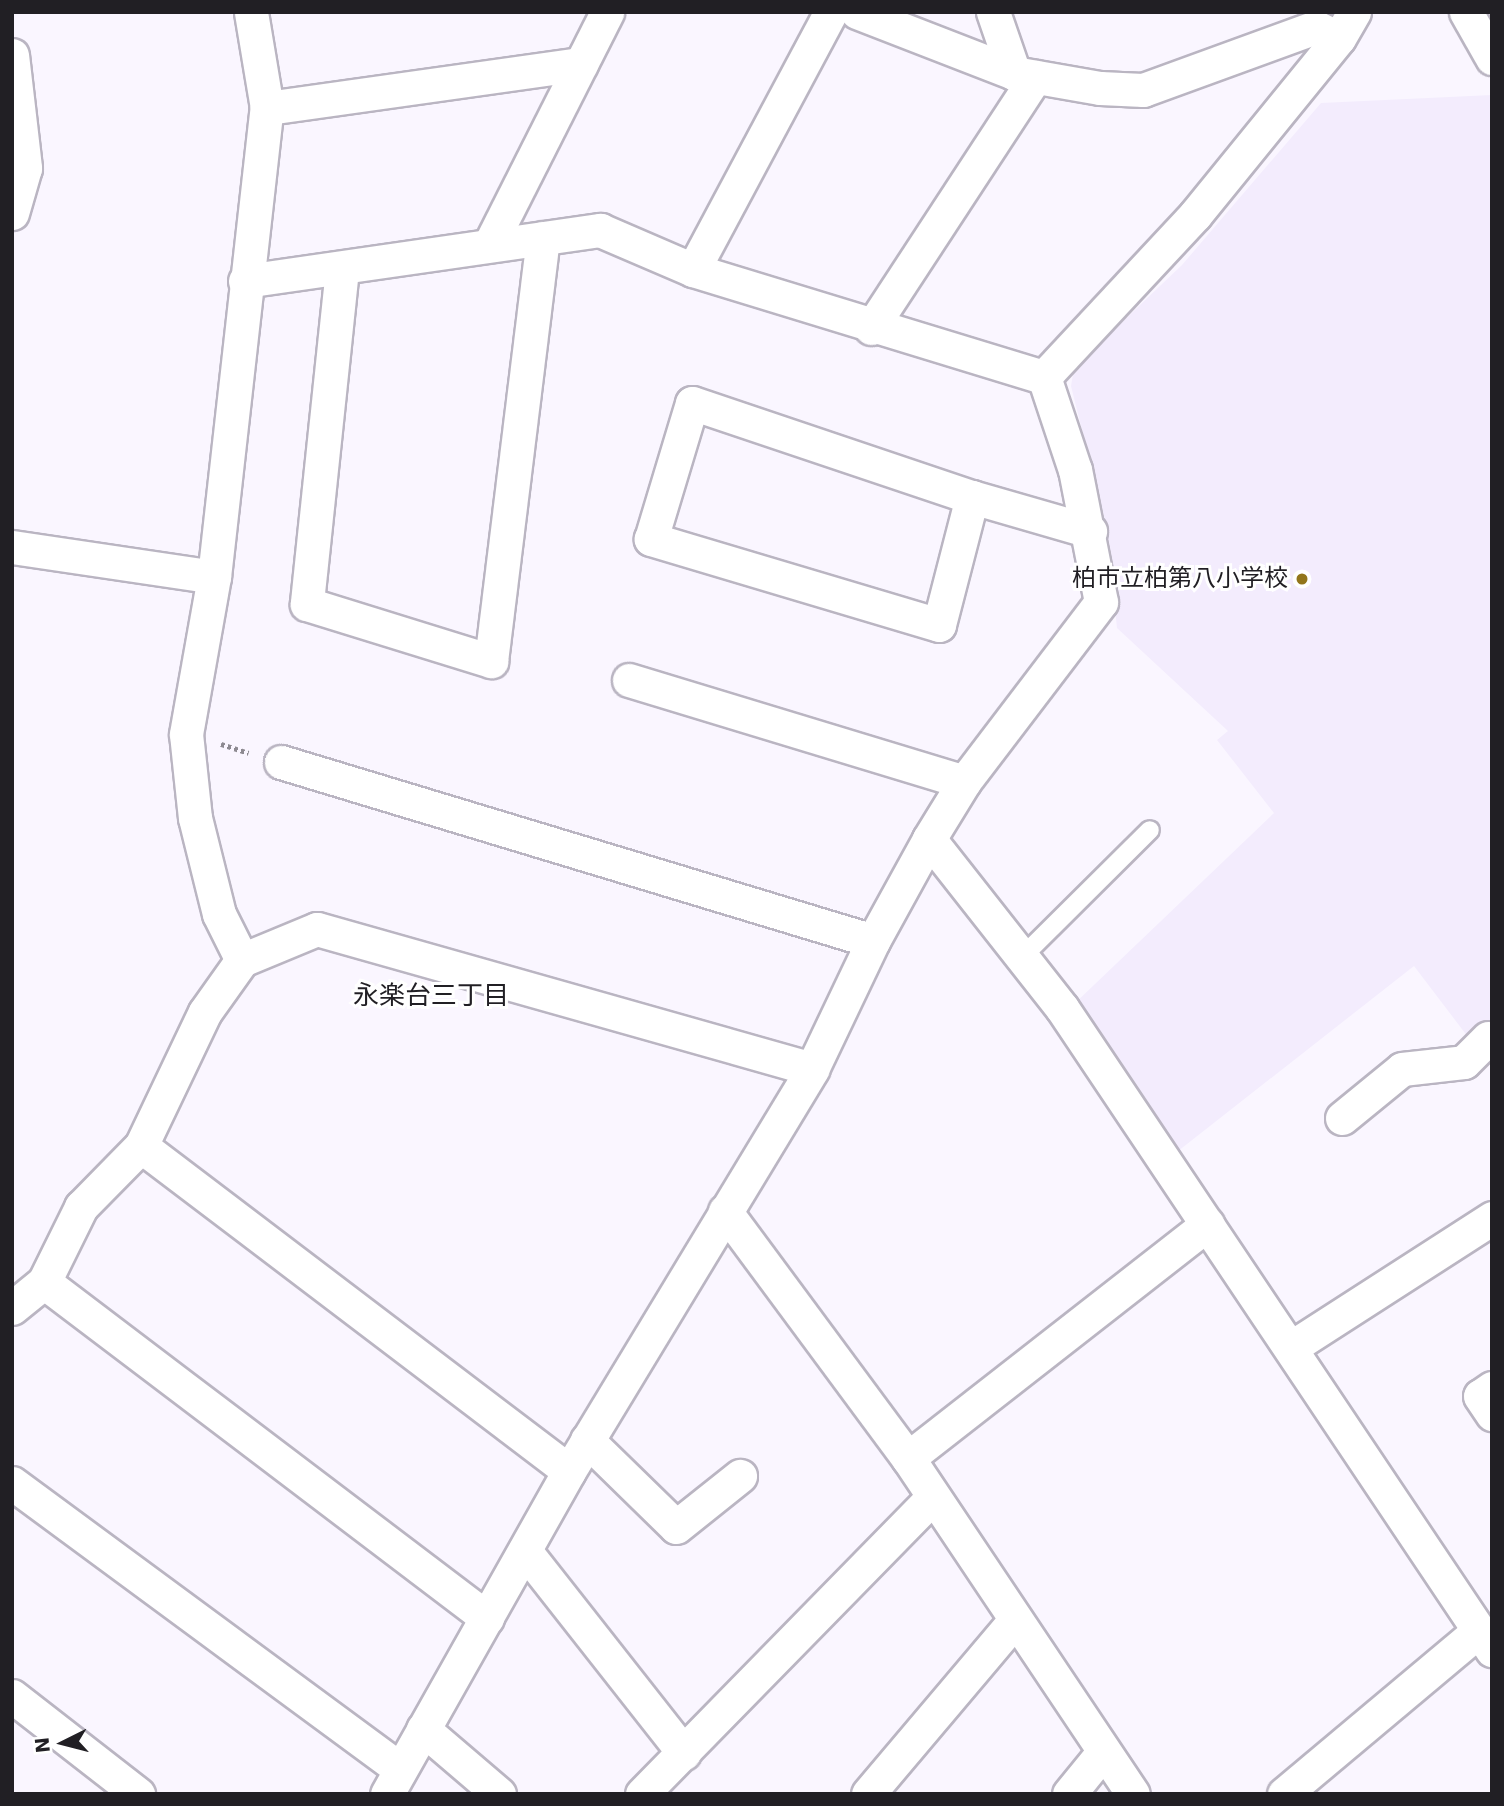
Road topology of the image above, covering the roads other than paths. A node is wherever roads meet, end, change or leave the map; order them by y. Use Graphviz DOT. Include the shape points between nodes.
graph roads {
  1 [pos="251,12"];
  2 [pos="607,12"];
  3 [pos="831,12"];
  4 [pos="857,12"];
  5 [pos="993,12"];
  6 [pos="1466,12"];
  7 [pos="1328,22"];
  8 [pos="12,55"];
  9 [pos="1492,58"];
  10 [pos="581,64"];
  11 [pos="1025,75"];
  12 [pos="267,108"];
  13 [pos="12,214"];
  14 [pos="542,238"];
  15 [pos="490,244"];
  16 [pos="342,269"];
  17 [pos="693,270"];
  18 [pos="245,281"];
  19 [pos="871,328"];
  20 [pos="1044,377"];
  21 [pos="972,497"];
  22 [pos="1090,531"];
  23 [pos="12,547"];
  24 [pos="215,577"];
  25 [pos="629,680"];
  26 [pos="281,762"];
  27 [pos="964,782"];
  28 [pos="1150,830"];
  29 [pos="929,839"];
  30 [pos="873,941"];
  31 [pos="1022,957"];
  32 [pos="242,960"];
  33 [pos="1491,1038"];
  34 [pos="812,1069"];
  35 [pos="1342,1118"];
  36 [pos="141,1146"];
  37 [pos="725,1212"];
  38 [pos="1492,1218"];
  39 [pos="1207,1224"];
  40 [pos="44,1282"];
  41 [pos="12,1308"];
  42 [pos="1292,1347"];
  43 [pos="1492,1388"];
  44 [pos="1492,1414"];
  45 [pos="587,1440"];
  46 [pos="908,1458"];
  47 [pos="569,1471"];
  48 [pos="740,1476"];
  49 [pos="12,1483"];
  50 [pos="932,1498"];
  51 [pos="525,1551"];
  52 [pos="487,1618"];
  53 [pos="1016,1620"];
  54 [pos="1485,1640"];
  55 [pos="12,1696"];
  56 [pos="423,1729"];
  57 [pos="1104,1751"];
  58 [pos="684,1753"];
  59 [pos="394,1782"];
  60 [pos="138,1794"];
  61 [pos="499,1794"];
  62 [pos="642,1794"];
  63 [pos="868,1794"];
  64 [pos="1069,1794"];
  65 [pos="1133,1794"];
  66 [pos="1284,1794"];
  1 -- 12 [label="street"];
  2 -- 10 [label="street"];
  3 -- 17 [label="street"];
  4 -- 11 [label="street"];
  5 -- 11 [label="street"];
  6 -- 9 [label="street"];
  7 -- 11 [label="street" via="1143,90"];
  7 -- 20 [label="street" via="1195,215"];
  8 -- 13 [label="street" via="25,167"];
  10 -- 12 [label="street"];
  10 -- 15 [label="street"];
  11 -- 19 [label="street"];
  12 -- 18 [label="street"];
  14 -- 15 [label="street"];
  14 -- 16 [label="street" via="491,661 307,604"];
  14 -- 17 [label="street" via="600,230"];
  15 -- 16 [label="street"];
  16 -- 18 [label="street"];
  17 -- 19 [label="street"];
  18 -- 24 [label="street"];
  19 -- 20 [label="street"];
  20 -- 22 [label="street"];
  21 -- 21 [label="street" via="692,403 651,539 939,625"];
  21 -- 22 [label="street"];
  22 -- 27 [label="street" via="1101,602"];
  23 -- 24 [label="street"];
  24 -- 32 [label="street" via="186,734 195,818 219,914"];
  25 -- 27 [label="street"];
  26 -- 30 [label="street"];
  27 -- 29 [label="street"];
  28 -- 31 [label="lane"];
  29 -- 30 [label="street"];
  29 -- 31 [label="street"];
  30 -- 34 [label="street"];
  31 -- 39 [label="street" via="1062,1008"];
  32 -- 34 [label="street" via="317,929"];
  32 -- 36 [label="street" via="205,1012"];
  33 -- 35 [label="street" via="1464,1062 1402,1069"];
  34 -- 37 [label="street"];
  36 -- 40 [label="street" via="81,1207"];
  36 -- 47 [label="street"];
  37 -- 45 [label="street"];
  37 -- 46 [label="street"];
  38 -- 42 [label="street"];
  39 -- 42 [label="street"];
  39 -- 46 [label="street"];
  40 -- 41 [label="street"];
  40 -- 52 [label="street"];
  42 -- 54 [label="street"];
  43 -- 44 [label="street" via="1480,1396"];
  45 -- 47 [label="street"];
  45 -- 48 [label="street" via="676,1527"];
  46 -- 50 [label="street"];
  47 -- 51 [label="street"];
  49 -- 59 [label="street"];
  50 -- 53 [label="street"];
  50 -- 58 [label="street"];
  51 -- 52 [label="street"];
  51 -- 58 [label="street"];
  52 -- 56 [label="street"];
  53 -- 57 [label="street"];
  53 -- 63 [label="street"];
  54 -- 66 [label="street"];
  55 -- 60 [label="street"];
  56 -- 59 [label="street"];
  56 -- 61 [label="street"];
  57 -- 64 [label="street"];
  57 -- 65 [label="street"];
  58 -- 62 [label="street"];
}
